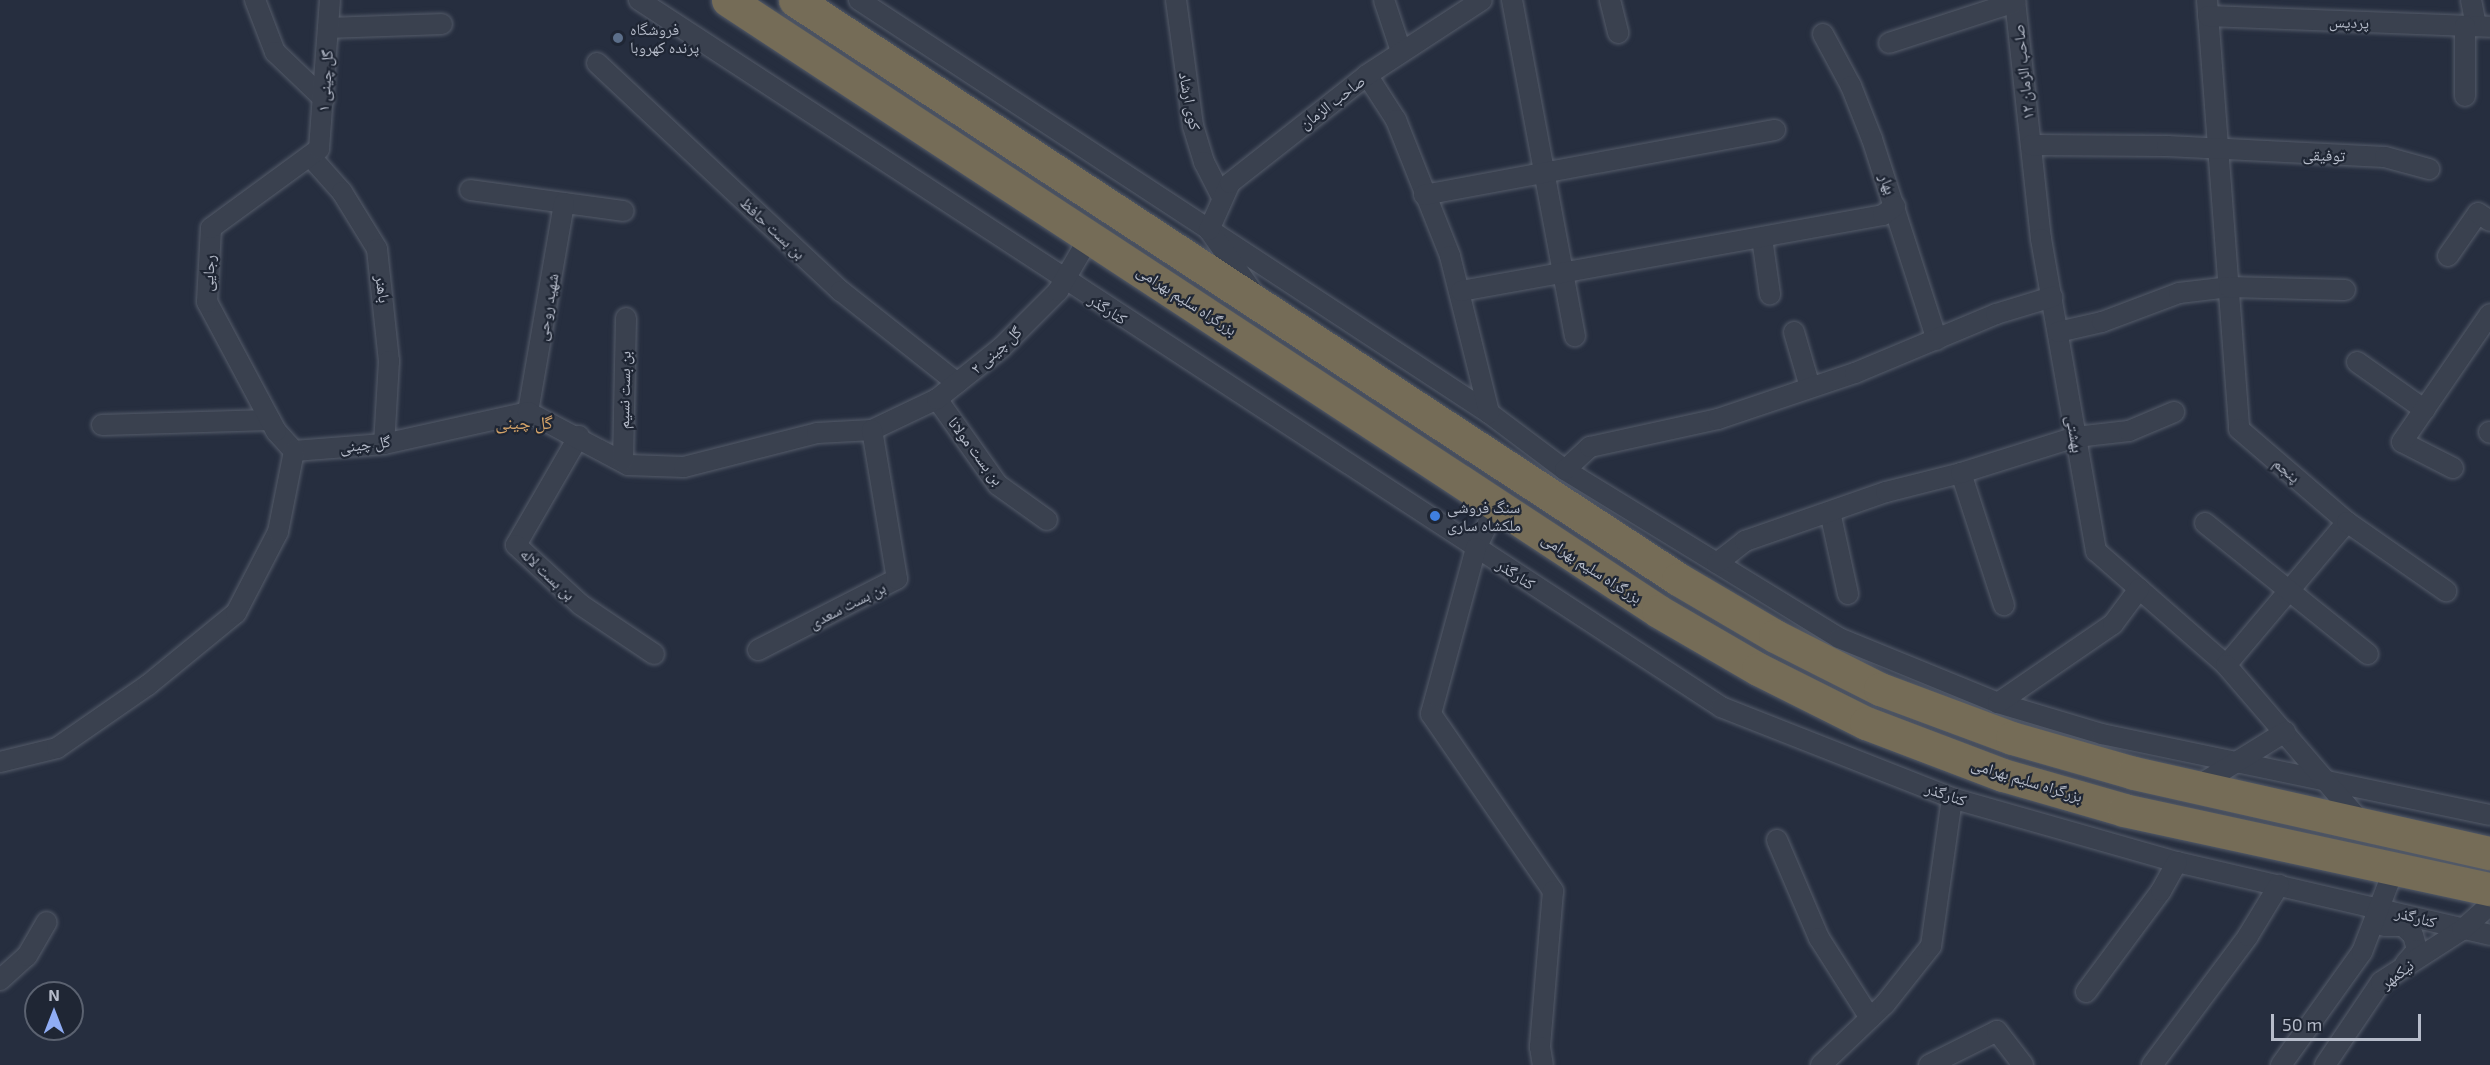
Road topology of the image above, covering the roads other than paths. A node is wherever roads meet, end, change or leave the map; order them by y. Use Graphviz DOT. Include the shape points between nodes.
graph roads {
  1 [pos="255,0"];
  2 [pos="330,0"];
  3 [pos="639,0"];
  4 [pos="728,0"];
  5 [pos="795,0"];
  6 [pos="859,0"];
  7 [pos="1176,0"];
  8 [pos="1384,0"];
  9 [pos="1482,0"];
  10 [pos="1512,0"];
  11 [pos="1610,0"];
  12 [pos="2471,0"];
  13 [pos="2015,1"];
  14 [pos="2207,8"];
  15 [pos="442,24"];
  16 [pos="2477,26"];
  17 [pos="328,28"];
  18 [pos="1618,33"];
  19 [pos="1823,34"];
  20 [pos="1889,43"];
  21 [pos="1401,51"];
  22 [pos="597,63"];
  23 [pos="1367,75"];
  24 [pos="2466,96"];
  25 [pos="324,99"];
  26 [pos="1775,130"];
  27 [pos="2031,145"];
  28 [pos="2218,150"];
  29 [pos="310,156"];
  30 [pos="1107,163"];
  31 [pos="1047,164"];
  32 [pos="2429,169"];
  33 [pos="1544,172"];
  34 [pos="470,190"];
  35 [pos="1424,195"];
  36 [pos="1222,196"];
  37 [pos="564,203"];
  38 [pos="1895,206"];
  39 [pos="624,211"];
  40 [pos="2490,221"];
  41 [pos="1209,230"];
  42 [pos="1090,236"];
  43 [pos="1762,238"];
  44 [pos="2448,256"];
  45 [pos="1565,274"];
  46 [pos="1064,281"];
  47 [pos="2229,287"];
  48 [pos="2344,290"];
  49 [pos="1461,291"];
  50 [pos="1770,294"];
  51 [pos="2052,297"];
  52 [pos="1261,304"];
  53 [pos="2490,314"];
  54 [pos="626,318"];
  55 [pos="1794,332"];
  56 [pos="2058,332"];
  57 [pos="1575,336"];
  58 [pos="1936,340"];
  59 [pos="2357,362"];
  60 [pos="957,383"];
  61 [pos="1810,387"];
  62 [pos="938,399"];
  63 [pos="2425,410"];
  64 [pos="528,412"];
  65 [pos="2174,412"];
  66 [pos="1489,413"];
  67 [pos="270,420"];
  68 [pos="102,425"];
  69 [pos="872,430"];
  70 [pos="579,436"];
  71 [pos="2076,437"];
  72 [pos="384,444"];
  73 [pos="294,451"];
  74 [pos="623,461"];
  75 [pos="2453,468"];
  76 [pos="1565,470"];
  77 [pos="1961,473"];
  78 [pos="1497,505"];
  79 [pos="1830,512"];
  80 [pos="1047,520"];
  81 [pos="2347,522"];
  82 [pos="2205,523"];
  83 [pos="1476,548"];
  84 [pos="1717,563"];
  85 [pos="2139,589"];
  86 [pos="2290,589"];
  87 [pos="2446,591"];
  88 [pos="1848,594"];
  89 [pos="2004,605"];
  90 [pos="758,650"];
  91 [pos="654,654"];
  92 [pos="2368,654"];
  93 [pos="2226,665"];
  94 [pos="1998,703"];
  95 [pos="2285,732"];
  96 [pos="2239,761"];
  97 [pos="0,762"];
  98 [pos="2332,784"];
  99 [pos="2196,787"];
  100 [pos="1952,798"];
  101 [pos="2490,815"];
  102 [pos="2363,824"];
  103 [pos="1777,840"];
  104 [pos="2490,853"];
  105 [pos="2176,862"];
  106 [pos="2394,869"];
  107 [pos="2279,885"];
  108 [pos="2490,889"];
  109 [pos="2490,905"];
  110 [pos="2381,908"];
  111 [pos="47,922"];
  112 [pos="2462,930"];
  113 [pos="2490,935"];
  114 [pos="2362,952"];
  115 [pos="2402,969"];
  116 [pos="0,980"];
  117 [pos="2086,992"];
  118 [pos="1870,1018"];
  119 [pos="1543,1065"];
  120 [pos="1821,1065"];
  121 [pos="1929,1065"];
  122 [pos="2023,1065"];
  123 [pos="2152,1065"];
  124 [pos="2281,1065"];
  125 [pos="2325,1065"];
  1 -- 25 [label="street" via="275,52"];
  2 -- 17 [label="street, گل چینی ۱"];
  3 -- 46 [label="street, کنارگذر"];
  4 -- 42 [label="highway, بزرگراه سلیم بهرامی"];
  5 -- 31 [label="highway"];
  6 -- 30 [label="street"];
  7 -- 36 [label="street, کوی ارشاد" via="1193,126 1204,162"];
  8 -- 21 [label="street"];
  9 -- 21 [label="street, صاحب الزمان"];
  10 -- 33 [label="street"];
  11 -- 18 [label="street"];
  12 -- 16 [label="street"];
  13 -- 20 [label="street"];
  13 -- 27 [label="street, صاحب الزمان ۱۲"];
  14 -- 16 [label="street, پردیس"];
  14 -- 28 [label="street, پنجم"];
  15 -- 17 [label="street"];
  16 -- 24 [label="street"];
  17 -- 25 [label="street, گل چینی ۱"];
  19 -- 38 [label="street, بهار" via="1851,86"];
  21 -- 23 [label="street, صاحب الزمان"];
  22 -- 60 [label="street, بن بست حافظ" via="841,291"];
  23 -- 35 [label="street" via="1396,120"];
  23 -- 36 [label="street, صاحب الزمان" via="1243,170"];
  25 -- 29 [label="street, گل چینی ۱" via="319,149"];
  26 -- 33 [label="street"];
  27 -- 28 [label="street, توفیقی"];
  27 -- 51 [label="street, بهشتی"];
  28 -- 32 [label="street, توفیقی" via="2385,157"];
  28 -- 47 [label="street, پنجم"];
  29 -- 67 [label="street, رجایی" via="211,228 207,302"];
  29 -- 72 [label="street, باهنر" via="342,192 378,249 389,361"];
  30 -- 31 [label="street"];
  30 -- 41 [label="street"];
  31 -- 52 [label="highway"];
  33 -- 35 [label="street"];
  33 -- 45 [label="street"];
  34 -- 37 [label="street"];
  35 -- 49 [label="street"];
  36 -- 41 [label="street, صاحب الزمان"];
  37 -- 39 [label="street"];
  37 -- 64 [label="street, شهید روحی"];
  38 -- 43 [label="street" via="1883,215"];
  38 -- 58 [label="street, بهار"];
  40 -- 44 [label="street" via="2478,213"];
  41 -- 52 [label="street"];
  41 -- 66 [label="street"];
  42 -- 46 [label="street, گل چینی ۲"];
  42 -- 78 [label="highway, بزرگراه سلیم بهرامی"];
  43 -- 45 [label="street"];
  43 -- 50 [label="street"];
  45 -- 49 [label="street"];
  45 -- 57 [label="street"];
  46 -- 60 [label="street, گل چینی ۲" via="1001,348"];
  46 -- 83 [label="street, کنارگذر"];
  47 -- 48 [label="street"];
  47 -- 56 [label="street" via="2180,293"];
  47 -- 81 [label="street, پنجم" via="2239,429"];
  49 -- 66 [label="street"];
  51 -- 56 [label="street, بهشتی"];
  51 -- 58 [label="street"];
  52 -- 99 [label="highway" via="1678,579 1775,636 1880,689 2012,738"];
  53 -- 63 [label="street"];
  54 -- 74 [label="street, بن بست نسیم"];
  55 -- 61 [label="street"];
  56 -- 71 [label="street, بهشتی"];
  58 -- 61 [label="street"];
  59 -- 63 [label="street"];
  60 -- 62 [label="street, گل چینی ۲"];
  61 -- 76 [label="street" via="1718,419 1590,447"];
  62 -- 69 [label="street, گل چینی ۲"];
  62 -- 80 [label="street, بن بست مولانا" via="998,485"];
  63 -- 75 [label="street" via="2402,442"];
  64 -- 70 [label="street"];
  64 -- 72 [label="street, گل چینی"];
  65 -- 71 [label="street" via="2129,431"];
  66 -- 76 [label="street"];
  67 -- 68 [label="street"];
  67 -- 73 [label="street, رجایی"];
  69 -- 74 [label="street" via="817,433 684,467"];
  69 -- 90 [label="street, بن بست سعدی" via="897,579"];
  70 -- 74 [label="street"];
  70 -- 91 [label="street, بن بست لاله" via="516,545 581,605"];
  71 -- 77 [label="street"];
  71 -- 85 [label="street, بهشتی" via="2096,551"];
  72 -- 73 [label="street, گل چینی"];
  73 -- 97 [label="street" via="278,532 236,613 148,685 57,748"];
  76 -- 84 [label="street"];
  77 -- 79 [label="street"];
  77 -- 89 [label="street"];
  78 -- 83 [label="street"];
  78 -- 106 [label="highway, بزرگراه سلیم بهرامی" via="1658,611 1758,669 1866,723 2003,776 2113,807"];
  79 -- 84 [label="street" via="1746,541"];
  79 -- 88 [label="street"];
  81 -- 86 [label="street"];
  81 -- 87 [label="street, پنجم"];
  82 -- 86 [label="street"];
  83 -- 100 [label="street, کنارگذر" via="1721,707"];
  83 -- 119 [label="street" via="1431,714 1553,891 1540,1047"];
  84 -- 94 [label="street" via="1839,638"];
  85 -- 93 [label="street, بهشتی"];
  85 -- 94 [label="street" via="2113,624"];
  86 -- 92 [label="street"];
  86 -- 93 [label="street"];
  93 -- 95 [label="street"];
  94 -- 96 [label="street" via="2102,734"];
  95 -- 96 [label="street"];
  95 -- 98 [label="street"];
  96 -- 98 [label="street"];
  96 -- 99 [label="street"];
  98 -- 101 [label="street"];
  98 -- 102 [label="street"];
  99 -- 102 [label="highway"];
  100 -- 105 [label="street, کنارگذر"];
  100 -- 118 [label="street" via="1931,946"];
  102 -- 104 [label="highway"];
  103 -- 118 [label="street" via="1819,938"];
  105 -- 107 [label="street, کنارگذر"];
  105 -- 117 [label="street" via="2161,891"];
  106 -- 108 [label="highway, بزرگراه سلیم بهرامی"];
  106 -- 110 [label="street"];
  107 -- 110 [label="street, کنارگذر"];
  107 -- 123 [label="street" via="2248,936"];
  109 -- 112 [label="street, نیکمهر"];
  110 -- 112 [label="street, کنارگذر"];
  110 -- 114 [label="street"];
  111 -- 116 [label="street" via="27,956"];
  112 -- 113 [label="street, کنارگذر"];
  112 -- 115 [label="street, نیکمهر"];
  114 -- 115 [label="street" via="2384,926 2403,926 2413,935 2416,950"];
  114 -- 124 [label="street"];
  115 -- 125 [label="street, نیکمهر" via="2381,982"];
  118 -- 120 [label="street"];
  121 -- 122 [label="street" via="1997,1031"];
}
